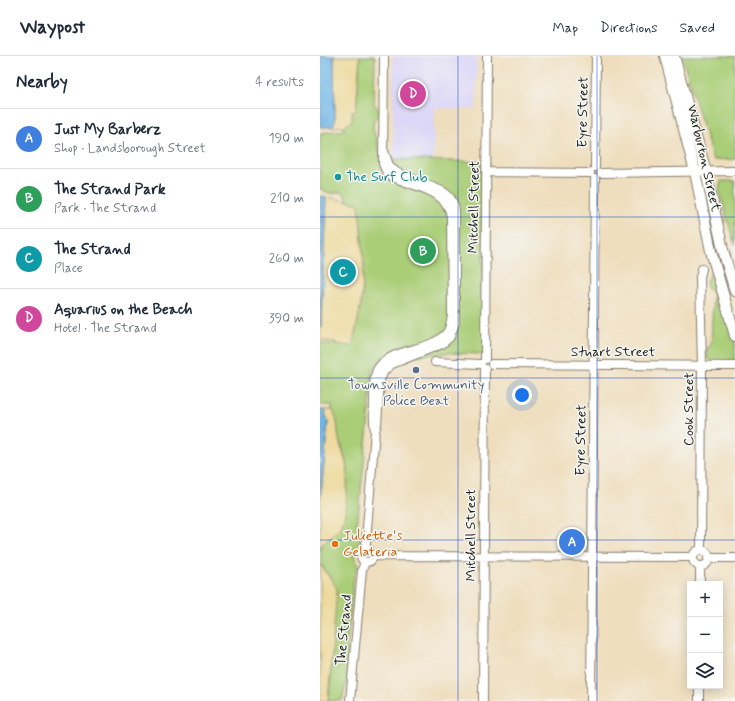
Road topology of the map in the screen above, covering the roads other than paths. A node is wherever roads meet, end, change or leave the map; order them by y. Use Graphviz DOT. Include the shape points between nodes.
graph roads {
  1 [pos="384,56"];
  2 [pos="487,56"];
  3 [pos="596,56"];
  4 [pos="665,56"];
  5 [pos="674,56"];
  6 [pos="735,171"];
  7 [pos="487,172"];
  8 [pos="695,172"];
  9 [pos="706,172"];
  10 [pos="595,173"];
  11 [pos="702,269"];
  12 [pos="735,291"];
  13 [pos="735,336"];
  14 [pos="435,362"];
  15 [pos="486,364"];
  16 [pos="595,365"];
  17 [pos="702,366"];
  18 [pos="735,366"];
  19 [pos="366,549"];
  20 [pos="701,550"];
  21 [pos="373,556"];
  22 [pos="484,556"];
  23 [pos="593,557"];
  24 [pos="693,558"];
  25 [pos="708,558"];
  26 [pos="735,558"];
  27 [pos="365,562"];
  28 [pos="700,566"];
  29 [pos="700,581"];
  30 [pos="699,689"];
  31 [pos="350,701"];
  32 [pos="483,701"];
  33 [pos="591,701"];
  34 [pos="699,701"];
  1 -- 19 [label="street" via="384,151 389,165 396,172 442,191 453,202 455,324 450,337 442,344 392,364 384,370 380,380"];
  2 -- 7 [label="street, Mitchell Street"];
  3 -- 10 [label="street, Eyre Street"];
  4 -- 8 [label="main road, Warburton Street"];
  5 -- 9 [label="main road, Warburton Street"];
  6 -- 9 [label="street"];
  7 -- 10 [label="street"];
  7 -- 15 [label="street, Mitchell Street"];
  8 -- 9 [label="street"];
  8 -- 10 [label="street"];
  8 -- 13 [label="main road, Warburton Street" via="711,252"];
  9 -- 12 [label="main road, Warburton Street"];
  10 -- 16 [label="street, Eyre Street"];
  11 -- 17 [label="street, Cook Street"];
  14 -- 15 [label="street, Stuart Street"];
  15 -- 16 [label="street, Stuart Street"];
  15 -- 22 [label="street, Mitchell Street"];
  16 -- 17 [label="street, Stuart Street"];
  16 -- 23 [label="street, Eyre Street"];
  17 -- 18 [label="street, Stuart Street"];
  17 -- 20 [label="street, Cook Street"];
  19 -- 21 [label="street" via="371,551"];
  19 -- 27 [label="street" via="360,555"];
  20 -- 24 [label="street" via="694,553"];
  20 -- 25 [label="street" via="706,552"];
  21 -- 22 [label="street"];
  21 -- 27 [label="street" via="371,561"];
  22 -- 23 [label="street"];
  22 -- 32 [label="street, Mitchell Street"];
  23 -- 24 [label="street"];
  23 -- 33 [label="street, Eyre Street"];
  24 -- 28 [label="street"];
  25 -- 26 [label="street"];
  25 -- 28 [label="street" via="705,564"];
  27 -- 31 [label="street, The Strand" via="362,570"];
  28 -- 29 [label="street"];
  30 -- 34 [label="street"];
}
